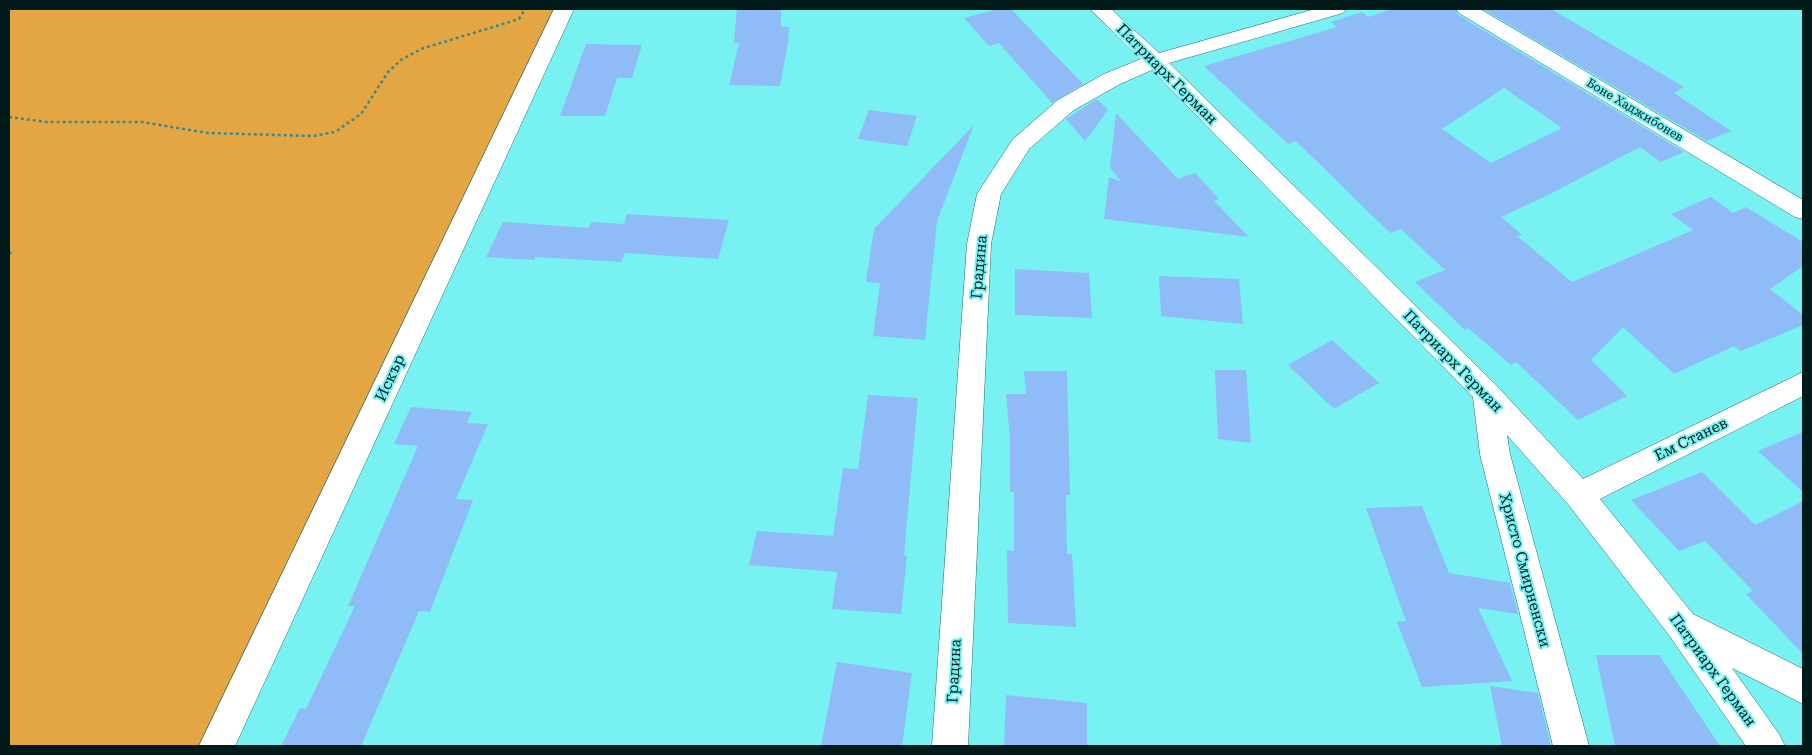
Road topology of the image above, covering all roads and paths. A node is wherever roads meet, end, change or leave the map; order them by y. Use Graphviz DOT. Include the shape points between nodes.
graph roads {
  1 [pos="525,9"];
  2 [pos="564,9"];
  3 [pos="1100,9"];
  4 [pos="1336,9"];
  5 [pos="1466,9"];
  6 [pos="1155,61"];
  7 [pos="9,117"];
  8 [pos="1803,211"];
  9 [pos="12,251"];
  10 [pos="9,254"];
  11 [pos="1803,384"];
  12 [pos="1486,393"];
  13 [pos="1579,495"];
  14 [pos="1682,624"];
  15 [pos="1803,686"];
  16 [pos="217,746"];
  17 [pos="950,746"];
  18 [pos="1571,746"];
  19 [pos="1767,746"];
  1 -- 7 [label="path" via="519,18 422,49 401,60 388,72 361,114 335,132 321,135 208,133 142,122 46,122"];
  2 -- 16 [label="street, Искър"];
  3 -- 6 [label="street, Патриарх Герман"];
  4 -- 6 [label="street, Градина"];
  5 -- 8 [label="street, Боне Хаджибонев"];
  6 -- 12 [label="street, Патриарх Герман"];
  6 -- 17 [label="street, Градина" via="1112,79 1066,105 1021,144 990,194 979,244"];
  9 -- 10 [label="path"];
  11 -- 13 [label="street, Ем Станев"];
  12 -- 13 [label="street, Патриарх Герман"];
  12 -- 18 [label="street, Христо Смирненски" via="1495,454"];
  13 -- 14 [label="street, Патриарх Герман"];
  14 -- 15 [label="street"];
  14 -- 19 [label="street, Патриарх Герман"];
}
